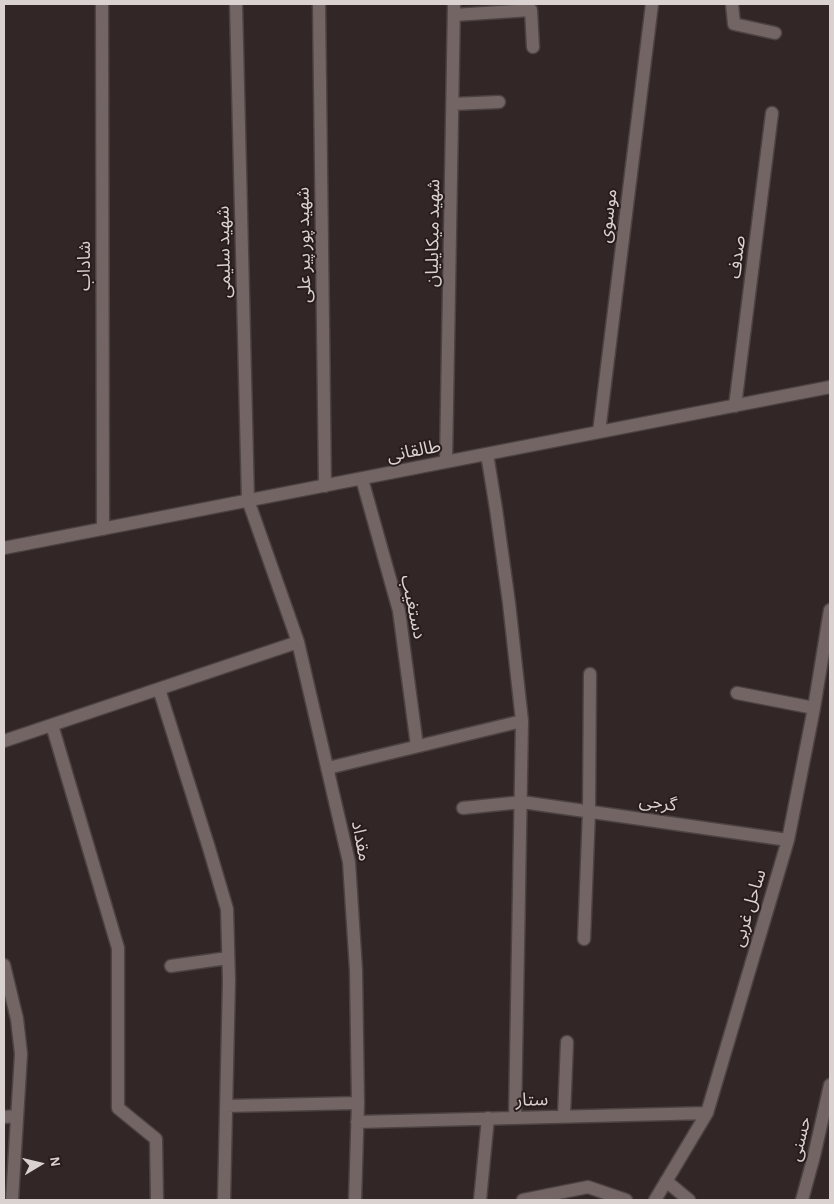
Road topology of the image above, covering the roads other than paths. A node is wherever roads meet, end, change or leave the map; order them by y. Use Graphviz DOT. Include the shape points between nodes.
graph roads {
  1 [pos="102,4"];
  2 [pos="236,4"];
  3 [pos="319,4"];
  4 [pos="652,4"];
  5 [pos="732,4"];
  6 [pos="454,9"];
  7 [pos="775,33"];
  8 [pos="533,47"];
  9 [pos="499,102"];
  10 [pos="453,104"];
  11 [pos="772,113"];
  12 [pos="830,387"];
  13 [pos="735,406"];
  14 [pos="599,432"];
  15 [pos="487,454"];
  16 [pos="446,462"];
  17 [pos="362,478"];
  18 [pos="325,486"];
  19 [pos="248,500"];
  20 [pos="103,529"];
  21 [pos="4,548"];
  22 [pos="830,610"];
  23 [pos="298,642"];
  24 [pos="590,674"];
  25 [pos="159,689"];
  26 [pos="737,693"];
  27 [pos="814,708"];
  28 [pos="522,721"];
  29 [pos="52,725"];
  30 [pos="4,741"];
  31 [pos="417,746"];
  32 [pos="328,768"];
  33 [pos="522,802"];
  34 [pos="463,808"];
  35 [pos="589,811"];
  36 [pos="788,840"];
  37 [pos="584,939"];
  38 [pos="228,958"];
  39 [pos="4,965"];
  40 [pos="171,966"];
  41 [pos="567,1042"];
  42 [pos="830,1086"];
  43 [pos="358,1103"];
  44 [pos="226,1106"];
  45 [pos="707,1113"];
  46 [pos="17,1116"];
  47 [pos="564,1116"];
  48 [pos="4,1117"];
  49 [pos="488,1118"];
  50 [pos="515,1118"];
  51 [pos="357,1122"];
  52 [pos="666,1182"];
  53 [pos="12,1200"];
  54 [pos="156,1200"];
  55 [pos="224,1200"];
  56 [pos="355,1200"];
  57 [pos="480,1200"];
  58 [pos="523,1200"];
  59 [pos="626,1200"];
  60 [pos="655,1200"];
  61 [pos="689,1200"];
  62 [pos="802,1200"];
  1 -- 20 [label="street, شاداب"];
  2 -- 19 [label="street, شهید سلیمی"];
  3 -- 18 [label="street, شهید پور پیر علی"];
  4 -- 14 [label="street, موسوی"];
  5 -- 7 [label="street" via="734,24"];
  6 -- 8 [label="street" via="531,10"];
  6 -- 10 [label="street, شهید میکایلیان"];
  9 -- 10 [label="street"];
  10 -- 16 [label="street, شهید میکایلیان"];
  11 -- 13 [label="street, صدف"];
  12 -- 13 [label="street, طالقانی"];
  13 -- 14 [label="street, طالقانی"];
  14 -- 15 [label="street, طالقانی"];
  15 -- 16 [label="street, طالقانی"];
  15 -- 28 [label="street" via="508,594"];
  16 -- 17 [label="street, طالقانی"];
  17 -- 18 [label="street, طالقانی"];
  17 -- 31 [label="street, دستغیب" via="399,611"];
  18 -- 19 [label="street, طالقانی"];
  19 -- 20 [label="street, طالقانی"];
  19 -- 23 [label="street, مقداد"];
  20 -- 21 [label="street, طالقانی"];
  22 -- 27 [label="street, ساحل غربی"];
  23 -- 25 [label="street"];
  23 -- 32 [label="street, مقداد"];
  24 -- 35 [label="street"];
  25 -- 29 [label="street"];
  25 -- 38 [label="street" via="227,909"];
  26 -- 27 [label="street"];
  27 -- 36 [label="street, ساحل غربی"];
  28 -- 31 [label="street"];
  28 -- 33 [label="street"];
  29 -- 30 [label="street"];
  29 -- 54 [label="street" via="118,948 118,1108 156,1139"];
  31 -- 32 [label="street"];
  32 -- 43 [label="street, مقداد" via="348,862 356,970"];
  33 -- 34 [label="street, گرجی"];
  33 -- 35 [label="street, گرجی"];
  33 -- 50 [label="street"];
  35 -- 36 [label="street, گرجی"];
  35 -- 37 [label="street"];
  36 -- 45 [label="street, ساحل غربی"];
  38 -- 40 [label="street"];
  38 -- 44 [label="street"];
  39 -- 46 [label="street" via="17,1019 21,1054"];
  41 -- 47 [label="street"];
  42 -- 62 [label="street, حسنی"];
  43 -- 44 [label="street"];
  43 -- 51 [label="street, مقداد"];
  44 -- 55 [label="street"];
  45 -- 47 [label="street, ستار"];
  45 -- 52 [label="street, ساحل غربی"];
  46 -- 48 [label="street"];
  46 -- 53 [label="street"];
  47 -- 50 [label="street, ستار"];
  49 -- 50 [label="street, ستار"];
  49 -- 51 [label="street, ستار"];
  49 -- 57 [label="street"];
  51 -- 56 [label="street, مقداد"];
  52 -- 60 [label="street, ساحل غربی"];
  52 -- 61 [label="street"];
  58 -- 59 [label="street" via="588,1187"];
}
